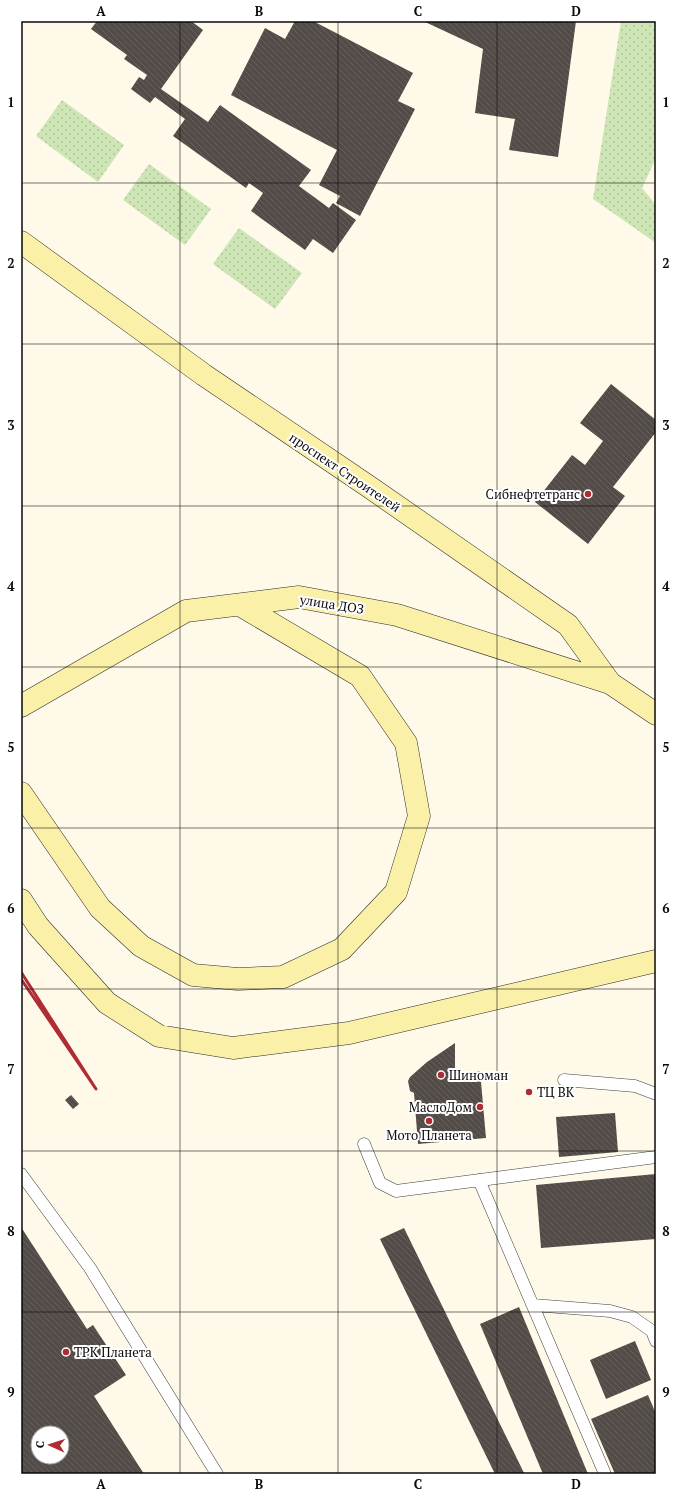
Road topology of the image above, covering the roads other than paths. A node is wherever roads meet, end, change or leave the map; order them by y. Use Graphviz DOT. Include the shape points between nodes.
graph roads {
  1 [pos="21,242"];
  2 [pos="240,605"];
  3 [pos="610,683"];
  4 [pos="24,704"];
  5 [pos="656,714"];
  6 [pos="21,793"];
  7 [pos="21,900"];
  8 [pos="656,961"];
  9 [pos="564,1080"];
  10 [pos="656,1094"];
  11 [pos="364,1144"];
  12 [pos="656,1157"];
  13 [pos="21,1174"];
  14 [pos="479,1180"];
  15 [pos="533,1305"];
  16 [pos="656,1341"];
  17 [pos="217,1474"];
  18 [pos="605,1474"];
  1 -- 3 [label="main road, проспект Строителей" via="204,376 568,625"];
  2 -- 3 [label="main road, улица ДОЗ" via="299,597 397,615"];
  2 -- 4 [label="main road, улица ДОЗ" via="186,611"];
  2 -- 6 [label="main road" via="360,676 406,743 419,816 396,892 342,949 283,977 238,979 193,975 141,946 100,908"];
  3 -- 5 [label="main road, проспект Строителей"];
  7 -- 8 [label="main road" via="38,926 107,1003 159,1036 233,1048 349,1033"];
  9 -- 10 [label="lane" via="635,1086"];
  11 -- 14 [label="lane" via="380,1183 396,1191"];
  12 -- 14 [label="lane"];
  13 -- 17 [label="lane" via="90,1268"];
  14 -- 15 [label="lane"];
  15 -- 16 [label="lane" via="610,1311 632,1317 652,1331"];
  15 -- 18 [label="lane"];
}
